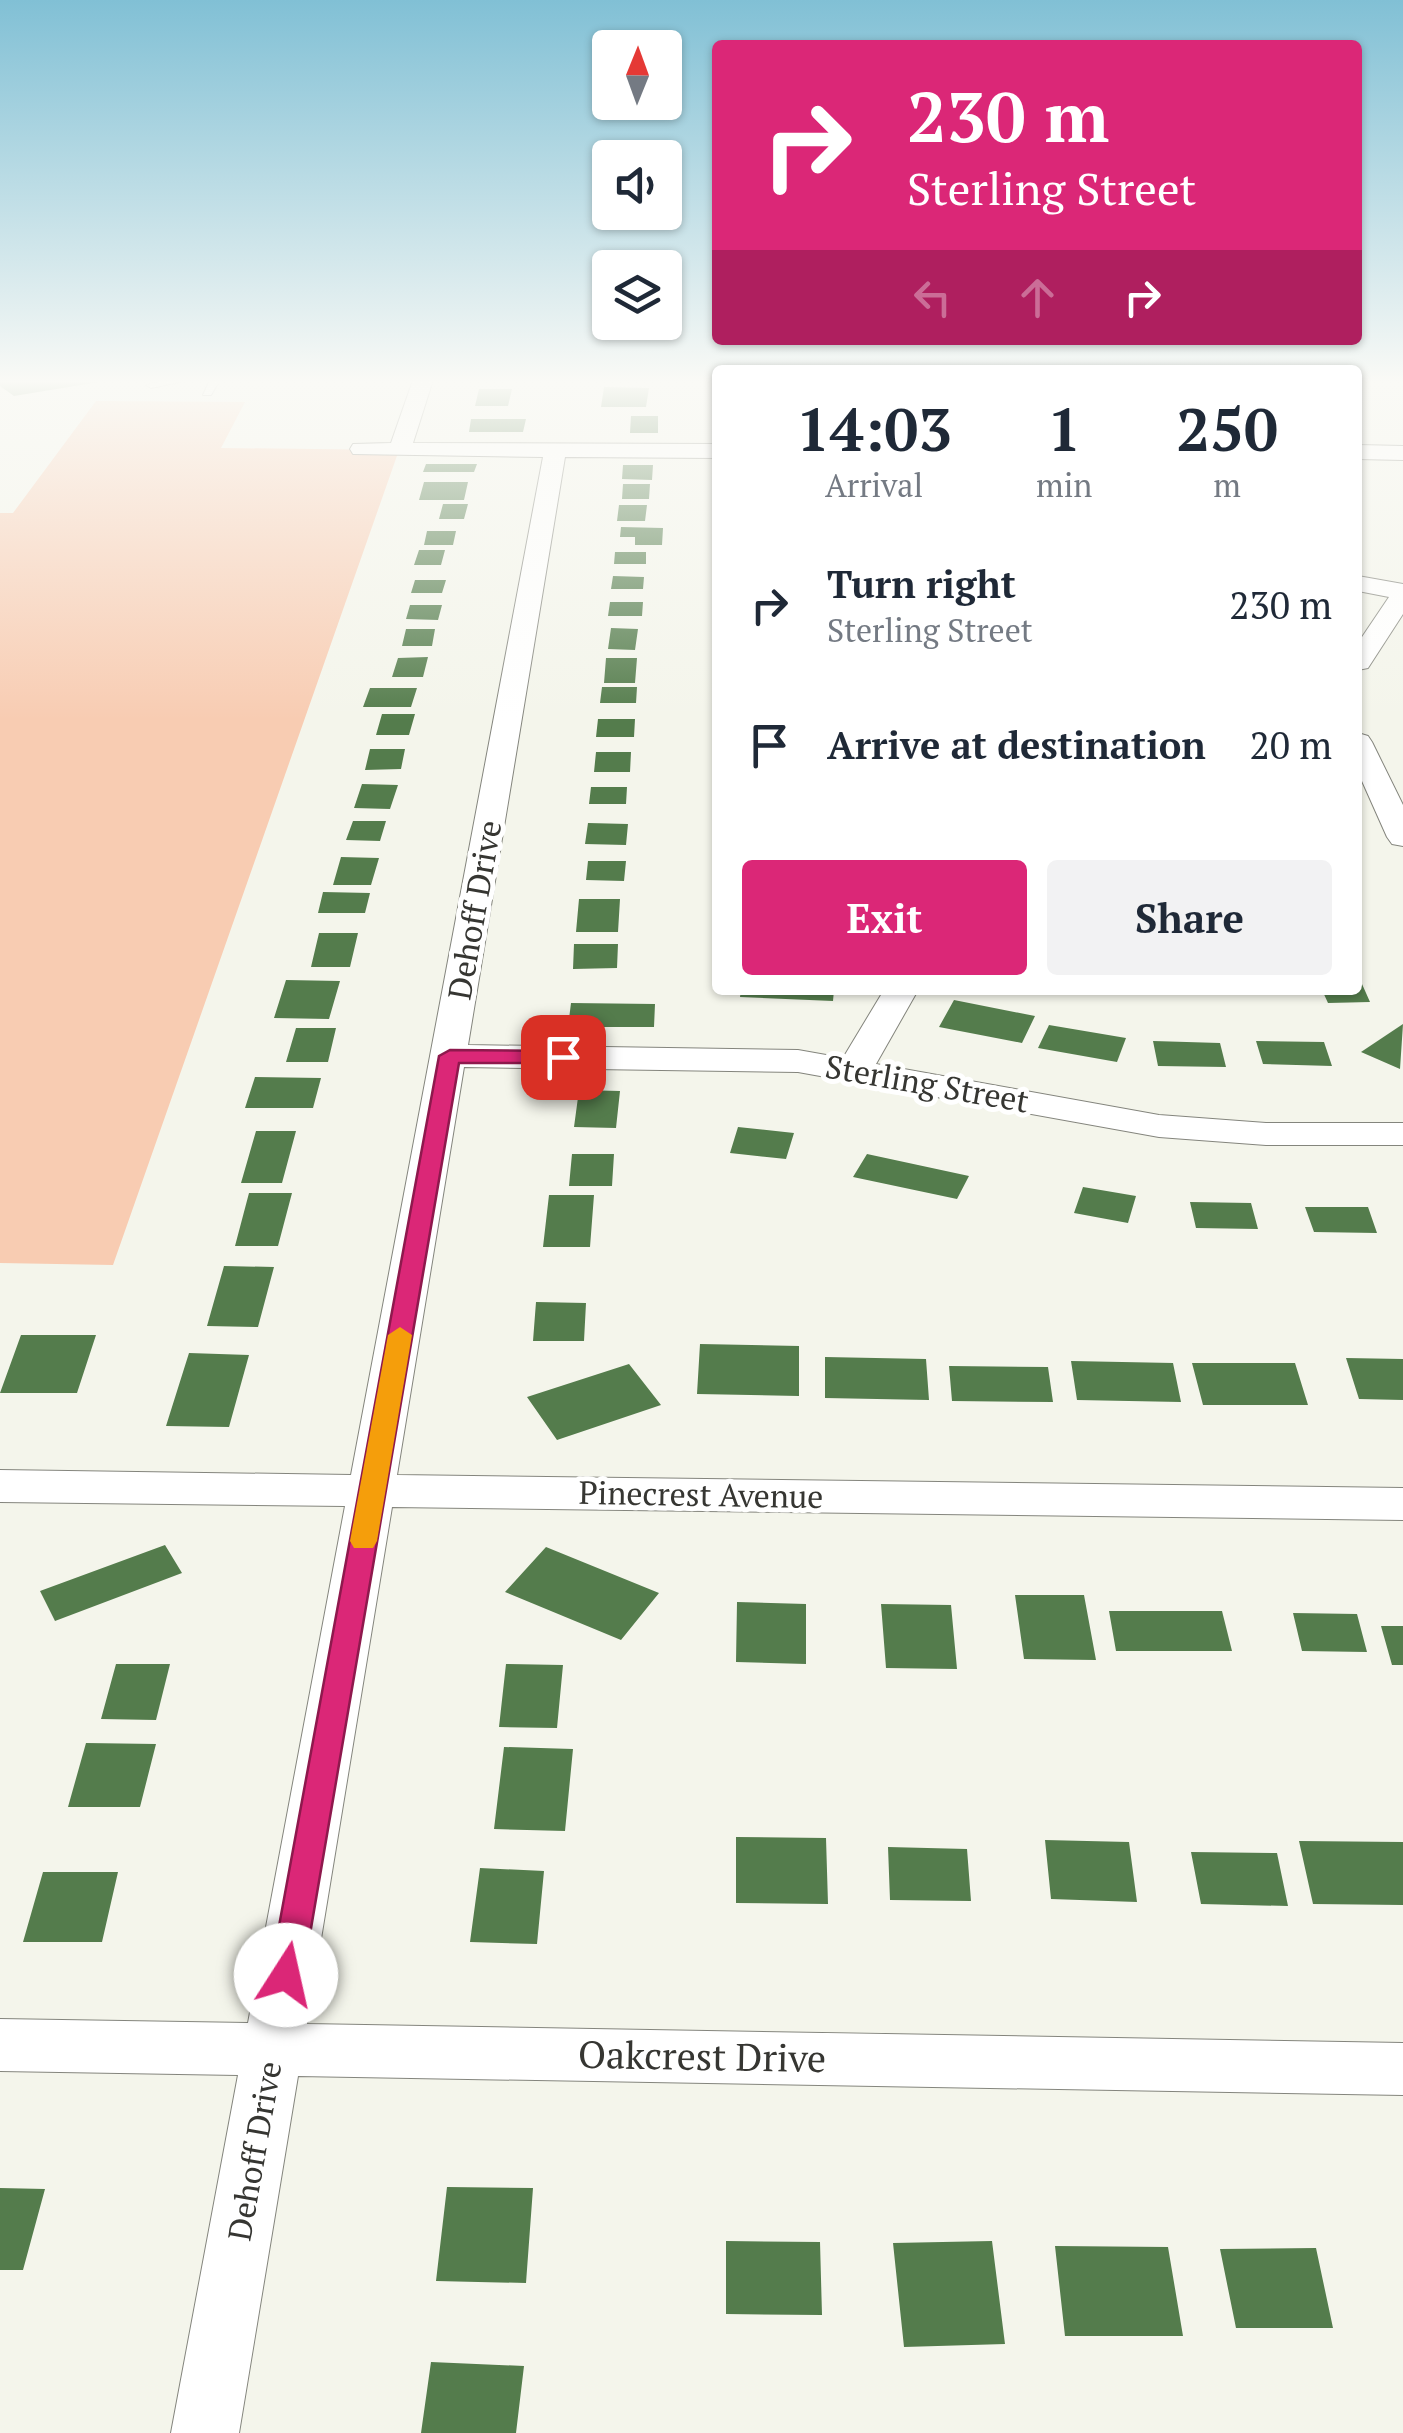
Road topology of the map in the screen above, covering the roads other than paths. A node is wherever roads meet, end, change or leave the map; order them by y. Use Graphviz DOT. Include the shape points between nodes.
graph roads {
  1 [pos="548,494"];
  2 [pos="1362,585"];
  3 [pos="1403,594"];
  4 [pos="1362,656"];
  5 [pos="1362,751"];
  6 [pos="1403,838"];
  7 [pos="898,995"];
  8 [pos="450,1056"];
  9 [pos="854,1070"];
  10 [pos="1403,1134"];
  11 [pos="0,1486"];
  12 [pos="372,1491"];
  13 [pos="1403,1504"];
  14 [pos="0,2045"];
  15 [pos="273,2050"];
  16 [pos="1403,2069"];
  17 [pos="206,2433"];
  1 -- 8 [label="street, Dehoff Drive"];
  2 -- 3 [label="street"];
  3 -- 4 [label="street"];
  5 -- 6 [label="street"];
  7 -- 9 [label="street"];
  8 -- 9 [label="street, Sterling Street" via="751,1058"];
  8 -- 12 [label="street, Dehoff Drive"];
  9 -- 10 [label="street, Sterling Street" via="1159,1126"];
  11 -- 12 [label="street, Pinecrest Avenue"];
  12 -- 13 [label="street, Pinecrest Avenue"];
  12 -- 15 [label="street, Dehoff Drive"];
  14 -- 15 [label="street, Oakcrest Drive"];
  15 -- 16 [label="street, Oakcrest Drive"];
  15 -- 17 [label="street, Dehoff Drive"];
}
